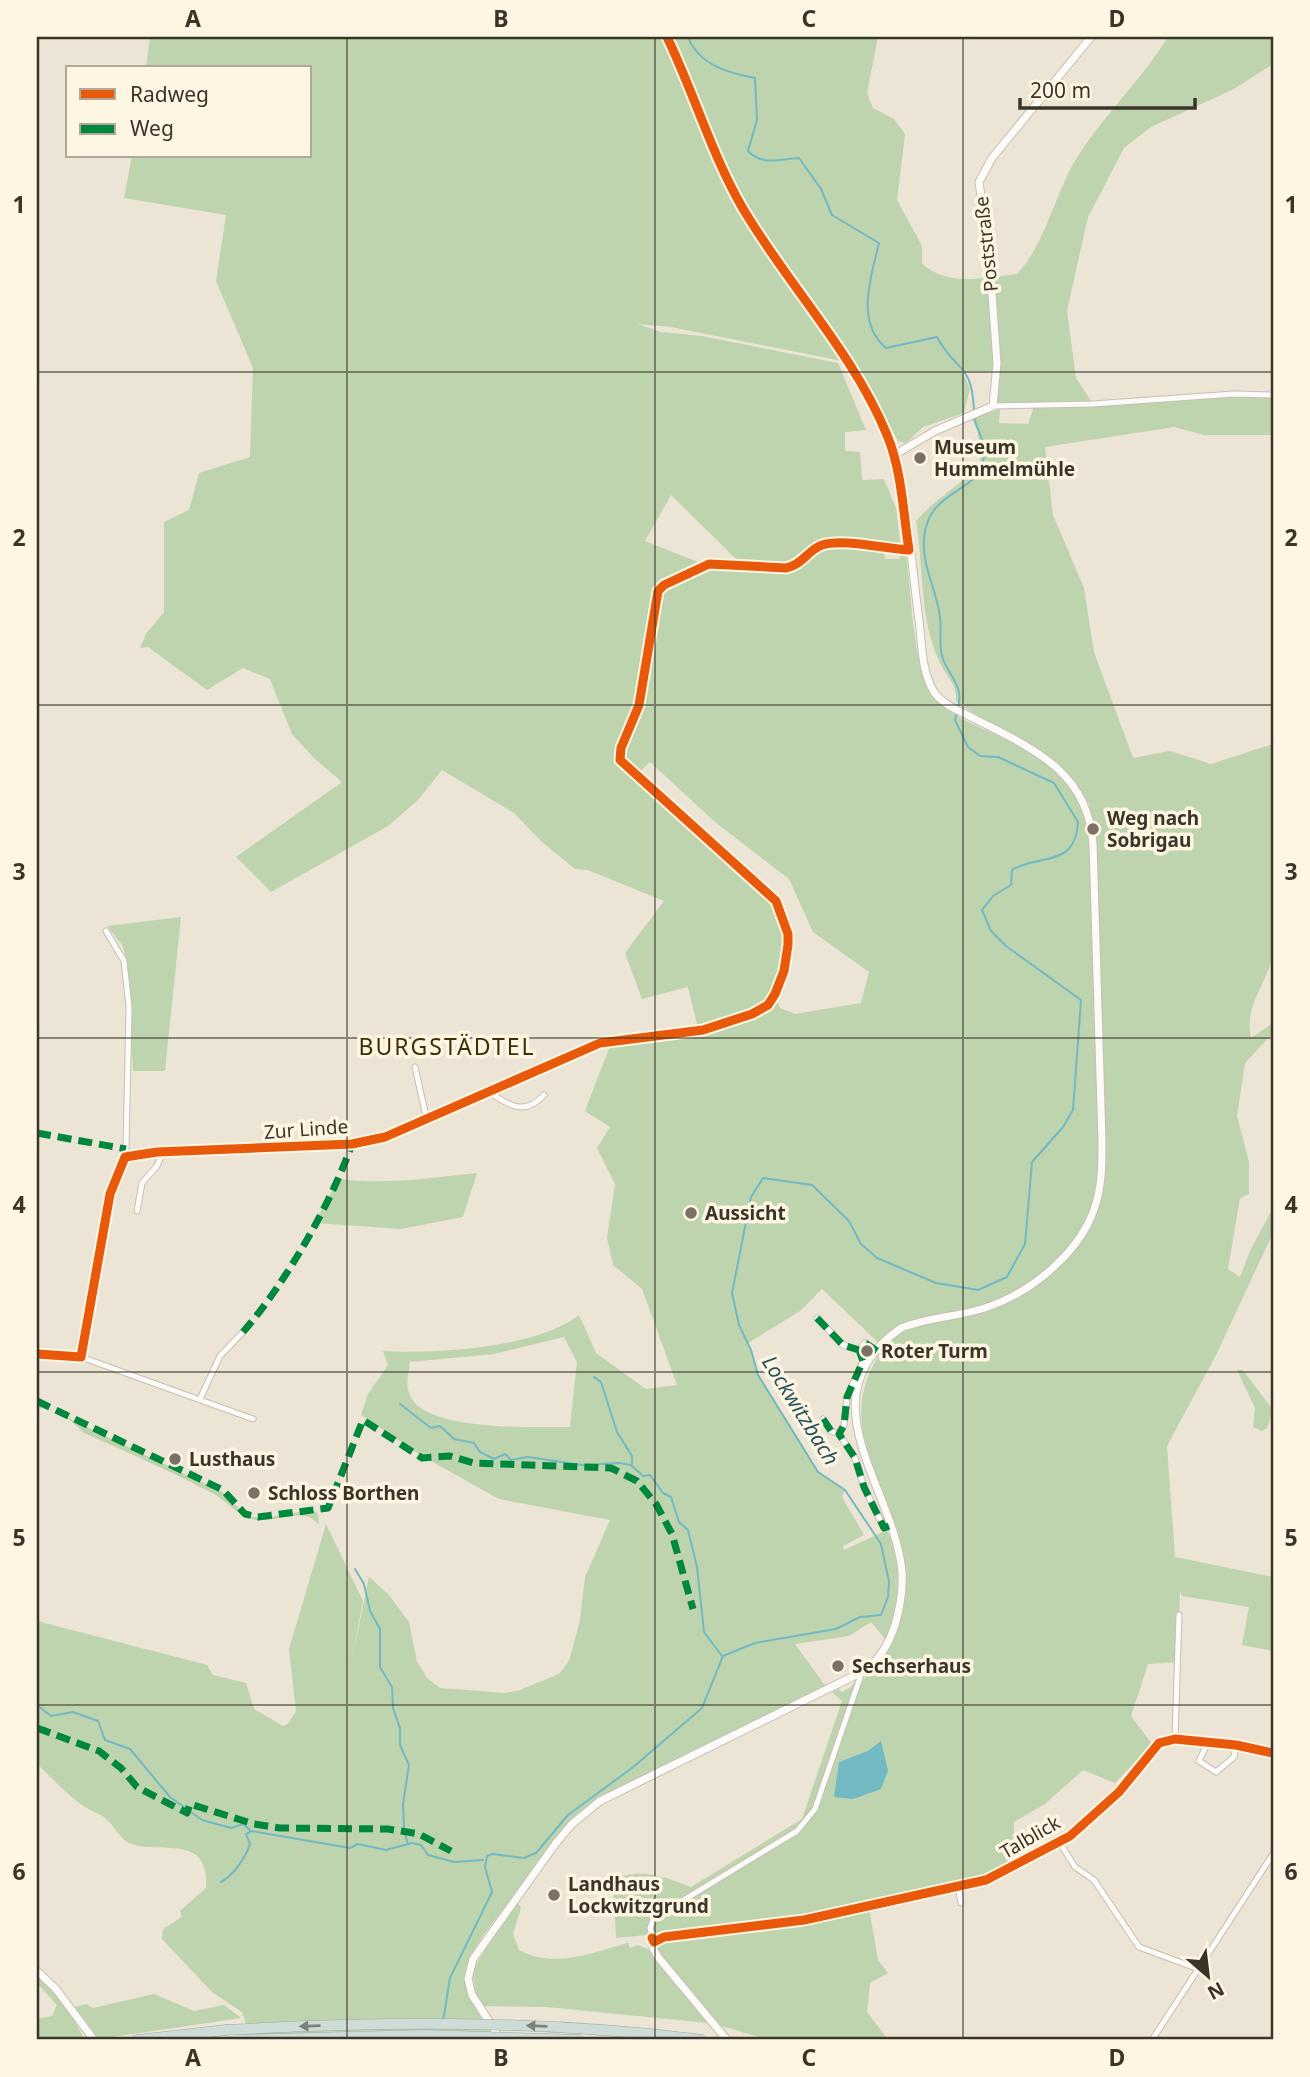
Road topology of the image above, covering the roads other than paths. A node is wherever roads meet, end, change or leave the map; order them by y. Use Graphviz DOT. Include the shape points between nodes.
graph roads {
  1 [pos="667,37"];
  2 [pos="1091,37"];
  3 [pos="1273,395"];
  4 [pos="993,406"];
  5 [pos="894,455"];
  6 [pos="106,931"];
  7 [pos="640,1041"];
  8 [pos="415,1067"];
  9 [pos="489,1092"];
  10 [pos="544,1095"];
  11 [pos="427,1121"];
  12 [pos="163,1152"];
  13 [pos="125,1157"];
  14 [pos="137,1211"];
  15 [pos="817,1318"];
  16 [pos="243,1332"];
  17 [pos="859,1350"];
  18 [pos="877,1350"];
  19 [pos="37,1354"];
  20 [pos="80,1357"];
  21 [pos="200,1399"];
  22 [pos="253,1419"];
  23 [pos="822,1419"];
  24 [pos="839,1434"];
  25 [pos="889,1526"];
  26 [pos="1179,1615"];
  27 [pos="862,1672"];
  28 [pos="1175,1739"];
  29 [pos="1208,1742"];
  30 [pos="1236,1745"];
  31 [pos="1273,1753"];
  32 [pos="1060,1843"];
  33 [pos="1273,1854"];
  34 [pos="958,1886"];
  35 [pos="961,1903"];
  36 [pos="654,1941"];
  37 [pos="1201,1970"];
  38 [pos="37,1971"];
  39 [pos="94,2040"];
  40 [pos="137,2040"];
  41 [pos="232,2040"];
  42 [pos="501,2040"];
  43 [pos="581,2040"];
  44 [pos="703,2040"];
  45 [pos="727,2040"];
  46 [pos="1152,2040"];
  1 -- 5 [label="main road" via="713,151 741,206 861,386"];
  2 -- 4 [label="main road, Poststraße" via="992,158 979,182 997,363"];
  3 -- 4 [label="street"];
  4 -- 5 [label="main road"];
  5 -- 18 [label="main road" via="924,664 934,691 961,712 1037,751 1067,776 1088,810 1093,844 1102,1141 1096,1203 1078,1240 1034,1281 986,1308 901,1328"];
  6 -- 13 [label="street" via="124,961 129,1007"];
  7 -- 9 [label="street, Zur Linde" via="600,1043"];
  8 -- 11 [label="street"];
  9 -- 10 [label="street" via="519,1108"];
  9 -- 11 [label="street, Zur Linde"];
  11 -- 12 [label="street, Zur Linde" via="352,1144"];
  12 -- 13 [label="street, Zur Linde"];
  12 -- 14 [label="street" via="142,1183"];
  13 -- 20 [label="street" via="110,1194"];
  15 -- 17 [label="street" via="843,1345"];
  16 -- 21 [label="street" via="220,1356"];
  17 -- 18 [label="street" via="865,1343"];
  17 -- 24 [label="street" via="863,1361 847,1397"];
  18 -- 25 [label="main road" via="856,1390 854,1415"];
  19 -- 20 [label="street"];
  20 -- 21 [label="street"];
  21 -- 22 [label="street"];
  23 -- 24 [label="street"];
  24 -- 25 [label="street" via="855,1458 884,1528"];
  25 -- 27 [label="main road" via="902,1572 898,1611 883,1652"];
  26 -- 28 [label="street"];
  27 -- 36 [label="street" via="815,1809 797,1831 654,1918 650,1928"];
  27 -- 42 [label="main road" via="600,1801 572,1824 480,1944 469,1968 472,1995"];
  28 -- 29 [label="main road"];
  28 -- 32 [label="main road, Talblick" via="1159,1743 1119,1792"];
  29 -- 30 [label="main road"];
  29 -- 30 [label="street" via="1199,1761 1216,1772 1234,1757"];
  30 -- 31 [label="main road"];
  32 -- 34 [label="main road, Talblick" via="986,1881"];
  32 -- 37 [label="street" via="1075,1867 1100,1887 1139,1947"];
  33 -- 37 [label="street"];
  34 -- 35 [label="street"];
  34 -- 36 [label="main road, Talblick" via="794,1922"];
  36 -- 45 [label="main road" via="658,1957"];
  37 -- 46 [label="street"];
  38 -- 39 [label="main road"];
  44 -- 40 [label="highway, one-way, bridge" via="503,2025 370,2024 226,2030"];
  41 -- 43 [label="highway, bridge" via="425,2035"];
}
